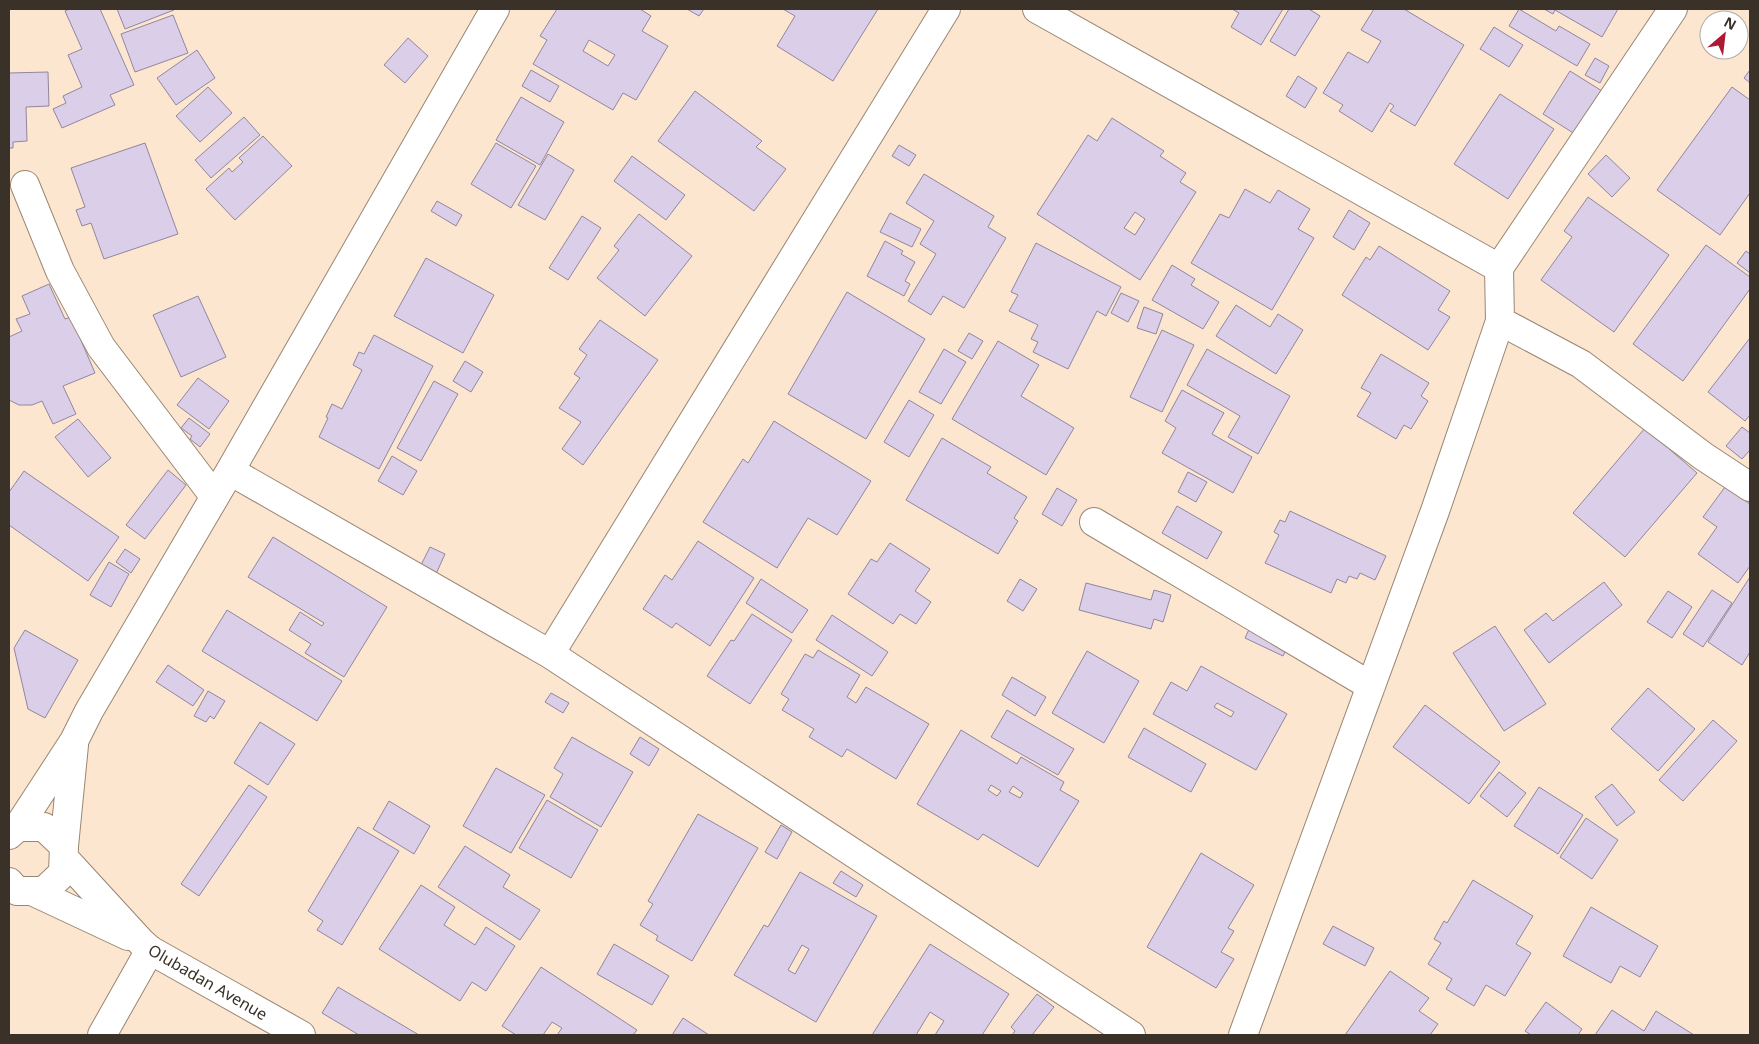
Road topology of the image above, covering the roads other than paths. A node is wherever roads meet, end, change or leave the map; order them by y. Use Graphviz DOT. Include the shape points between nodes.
graph roads {
  1 [pos="495,9"];
  2 [pos="946,9"];
  3 [pos="1036,9"];
  4 [pos="1673,9"];
  5 [pos="25,184"];
  6 [pos="1499,268"];
  7 [pos="1500,321"];
  8 [pos="230,471"];
  9 [pos="1750,487"];
  10 [pos="214,496"];
  11 [pos="1094,522"];
  12 [pos="550,654"];
  13 [pos="1371,686"];
  14 [pos="74,741"];
  15 [pos="13,831"];
  16 [pos="64,852"];
  17 [pos="9,882"];
  18 [pos="34,892"];
  19 [pos="145,946"];
  20 [pos="102,1035"];
  21 [pos="301,1035"];
  22 [pos="1131,1035"];
  23 [pos="1243,1035"];
  1 -- 8 [label="street"];
  2 -- 12 [label="street"];
  3 -- 6 [label="street"];
  4 -- 6 [label="street"];
  5 -- 10 [label="street" via="60,271 101,347"];
  6 -- 7 [label="street"];
  7 -- 9 [label="street" via="1581,364 1703,456"];
  7 -- 13 [label="street"];
  8 -- 10 [label="street"];
  8 -- 12 [label="street"];
  10 -- 14 [label="street"];
  11 -- 13 [label="street"];
  12 -- 22 [label="street"];
  13 -- 23 [label="street"];
  14 -- 15 [label="street"];
  14 -- 16 [label="street"];
  15 -- 16 [label="street, Olubadan Avenue" via="44,827"];
  16 -- 18 [label="street" via="63,872 44,891"];
  16 -- 19 [label="street, Olubadan Avenue"];
  17 -- 18 [label="street, Olubadan Avenue" via="17,891"];
  18 -- 19 [label="street, Olubadan Avenue"];
  19 -- 20 [label="street"];
  19 -- 21 [label="street, Olubadan Avenue"];
}
